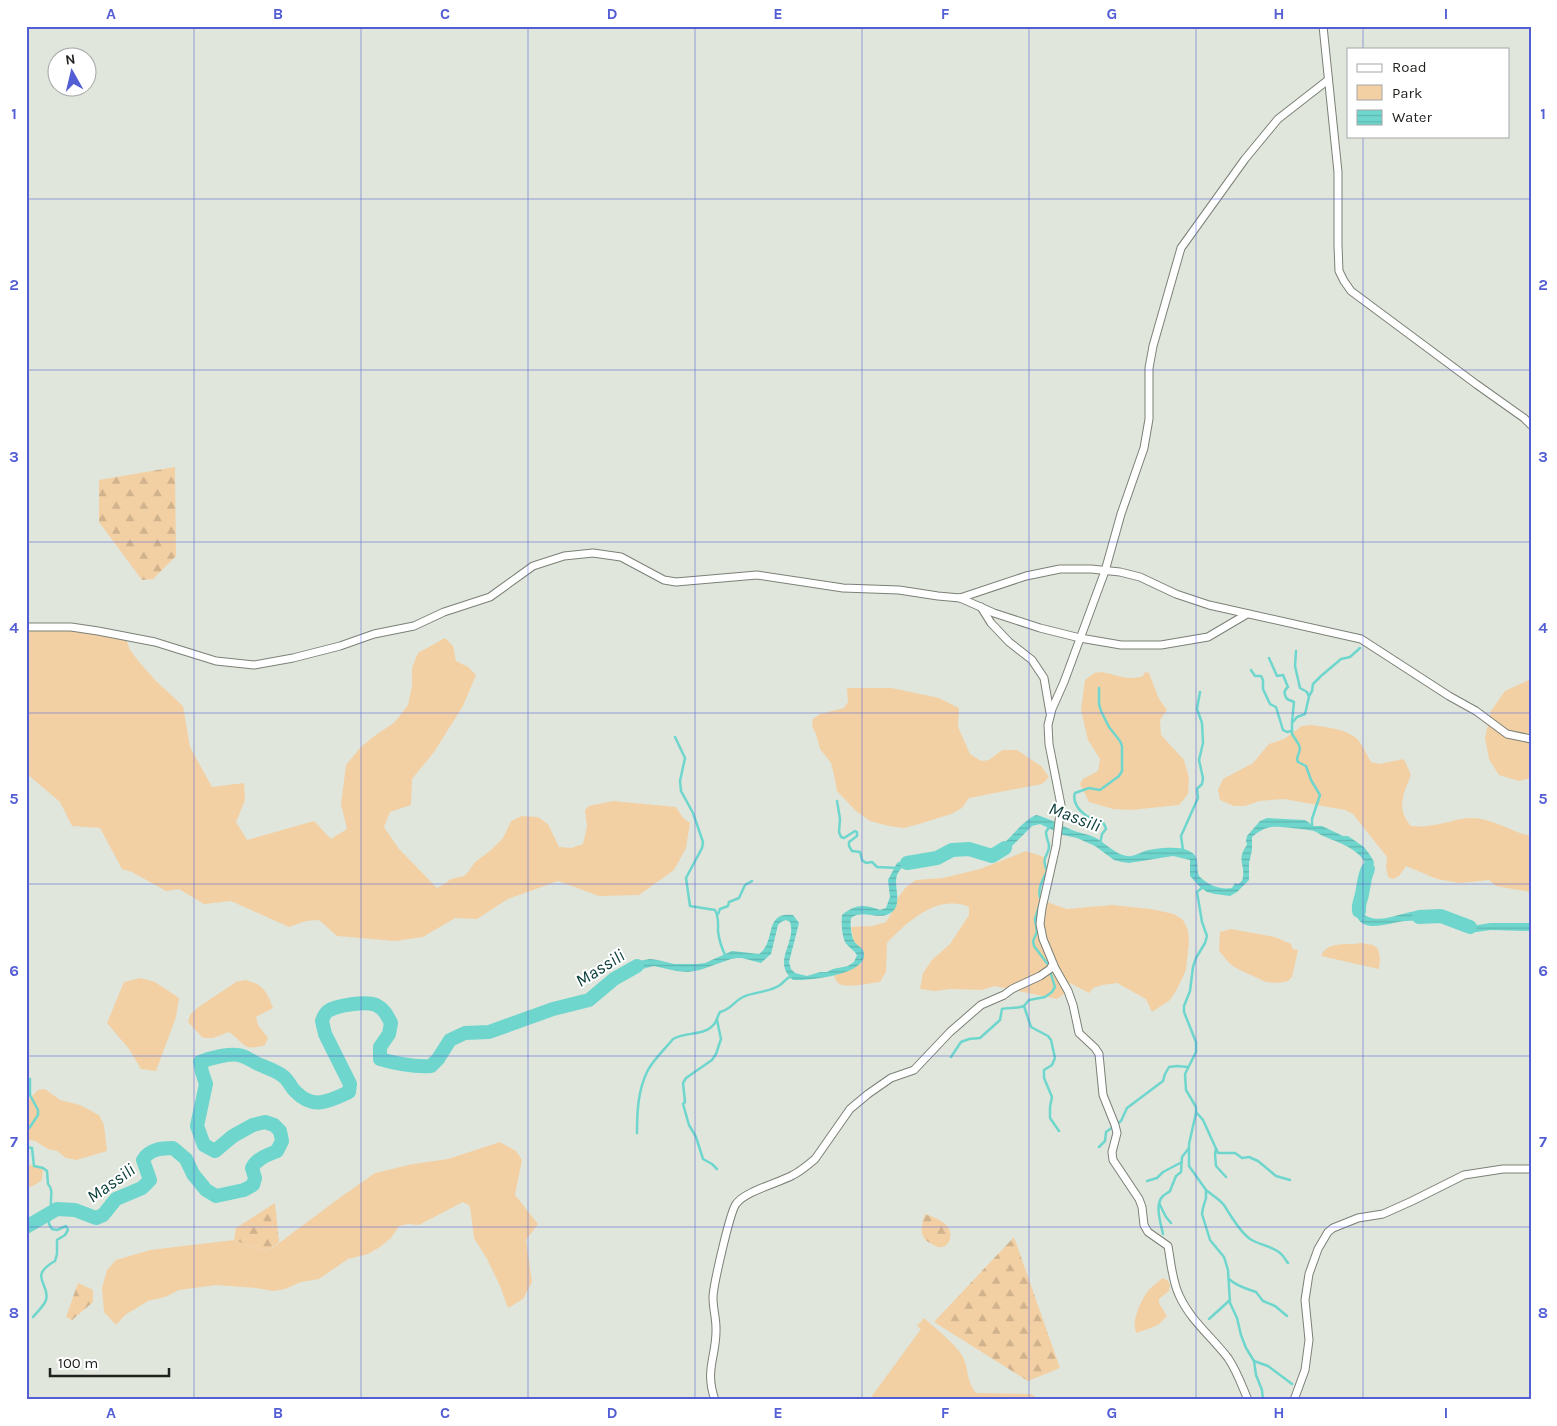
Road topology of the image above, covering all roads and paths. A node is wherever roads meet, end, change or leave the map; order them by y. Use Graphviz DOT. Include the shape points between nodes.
graph roads {
  1 [pos="1323,26"];
  2 [pos="1328,80"];
  3 [pos="1531,425"];
  4 [pos="1105,570"];
  5 [pos="960,598"];
  6 [pos="980,607"];
  7 [pos="1247,614"];
  8 [pos="26,627"];
  9 [pos="1080,638"];
  10 [pos="1051,716"];
  11 [pos="1531,739"];
  12 [pos="1053,964"];
  13 [pos="1531,1169"];
  14 [pos="715,1400"];
  15 [pos="1248,1400"];
  16 [pos="1294,1400"];
  1 -- 2 [label="street"];
  2 -- 3 [label="street" via="1338,172 1339,271 1344,281 1351,291"];
  2 -- 4 [label="street" via="1278,119 1181,248 1153,346 1144,448"];
  4 -- 5 [label="street" via="1060,569 1026,576"];
  4 -- 7 [label="street" via="1140,577 1176,594"];
  4 -- 9 [label="street"];
  5 -- 6 [label="street"];
  5 -- 8 [label="street" via="899,590 843,588 757,575 676,582 664,580 621,557 593,553 564,556 533,566 490,597 414,626 254,665 216,661 155,642 98,630"];
  6 -- 9 [label="street"];
  6 -- 10 [label="street" via="991,624 1032,660 1044,678"];
  7 -- 9 [label="street" via="1208,637 1189,641 1121,645"];
  7 -- 11 [label="street" via="1361,639 1507,734"];
  9 -- 10 [label="street"];
  10 -- 12 [label="street" via="1048,725 1050,744 1061,805 1040,924"];
  12 -- 14 [label="street" via="1040,976 981,1004 914,1070 891,1078 868,1094 850,1109 809,1164 735,1205 713,1296 716,1329 710,1384"];
  12 -- 15 [label="street" via="1068,991 1079,1032 1099,1054 1103,1095 1117,1133 1113,1160 1140,1199 1148,1232 1168,1246 1179,1296 1228,1359"];
  13 -- 16 [label="street" via="1464,1175 1412,1202 1383,1214 1358,1218 1328,1232 1309,1274 1306,1300 1309,1340 1305,1370"];
}
